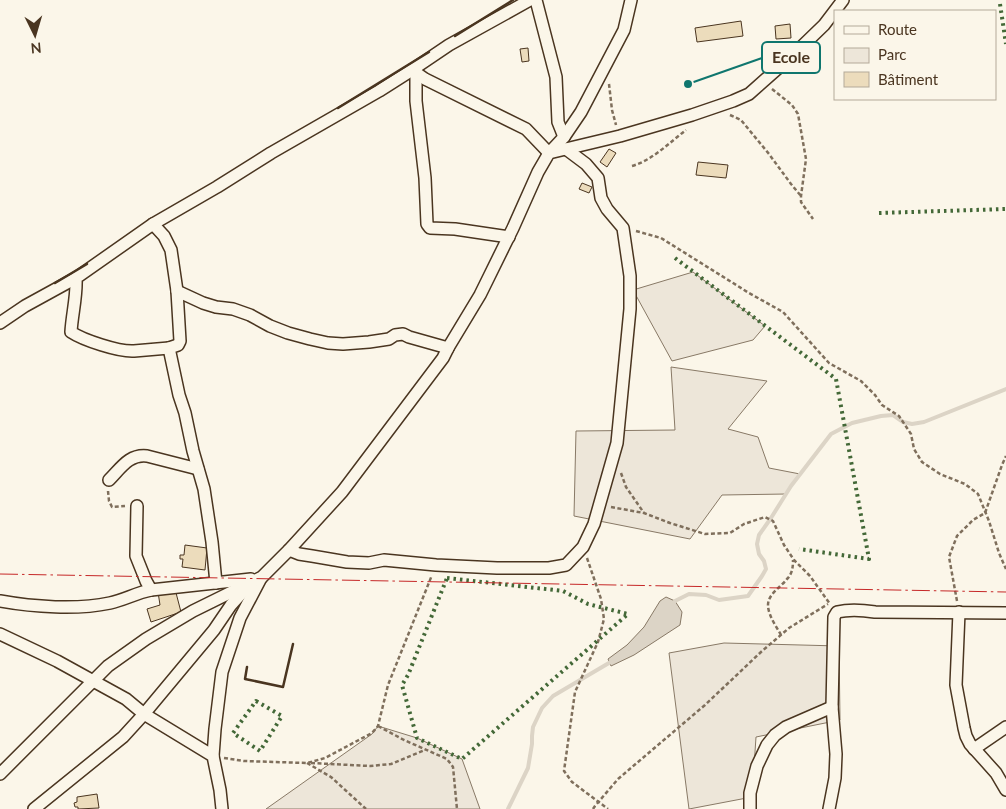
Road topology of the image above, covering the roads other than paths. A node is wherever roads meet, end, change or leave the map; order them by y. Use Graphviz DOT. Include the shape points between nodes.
graph roads {
  1 [pos="530,0"];
  2 [pos="536,0"];
  3 [pos="632,0"];
  4 [pos="843,0"];
  5 [pos="835,10"];
  6 [pos="834,11"];
  7 [pos="414,72"];
  8 [pos="564,137"];
  9 [pos="566,150"];
  10 [pos="549,153"];
  11 [pos="153,224"];
  12 [pos="508,237"];
  13 [pos="76,278"];
  14 [pos="178,292"];
  15 [pos="0,323"];
  16 [pos="169,348"];
  17 [pos="448,348"];
  18 [pos="198,469"];
  19 [pos="109,480"];
  20 [pos="137,506"];
  21 [pos="289,550"];
  22 [pos="262,577"];
  23 [pos="216,583"];
  24 [pos="251,583"];
  25 [pos="151,590"];
  26 [pos="0,601"];
  27 [pos="959,612"];
  28 [pos="1006,613"];
  29 [pos="0,634"];
  30 [pos="93,680"];
  31 [pos="832,707"];
  32 [pos="144,714"];
  33 [pos="1006,727"];
  34 [pos="974,749"];
  35 [pos="213,756"];
  36 [pos="0,774"];
  37 [pos="1006,790"];
  38 [pos="34,809"];
  39 [pos="222,809"];
  40 [pos="750,809"];
  41 [pos="829,809"];
  1 -- 7 [label="street" via="449,45"];
  2 -- 8 [label="street" via="556,77 558,122"];
  3 -- 8 [label="street" via="624,30 581,112"];
  4 -- 5 [label="street"];
  6 -- 9 [label="street" via="793,55 749,94 715,108"];
  7 -- 10 [label="street" via="526,129"];
  7 -- 11 [label="street"];
  7 -- 12 [label="street" via="427,224 430,228"];
  8 -- 10 [label="street"];
  9 -- 10 [label="street"];
  9 -- 21 [label="street" via="586,164 598,178 601,198 623,228 630,276 630,309 617,443 592,530 583,547 566,565 549,568 497,568 384,560 347,562"];
  10 -- 12 [label="street"];
  11 -- 13 [label="street"];
  11 -- 14 [label="street" via="171,250"];
  12 -- 17 [label="street"];
  13 -- 15 [label="street"];
  13 -- 16 [label="street" via="71,332 105,346 126,350"];
  14 -- 16 [label="street" via="180,340"];
  14 -- 17 [label="street" via="203,303 250,315 288,333 328,343 369,342 403,334"];
  16 -- 18 [label="street"];
  17 -- 21 [label="street" via="342,492"];
  18 -- 19 [label="street" via="140,455 132,458"];
  18 -- 23 [label="street" via="204,490"];
  20 -- 25 [label="street" via="136,556"];
  21 -- 22 [label="street"];
  22 -- 23 [label="street"];
  22 -- 24 [label="street"];
  22 -- 35 [label="street" via="240,618 222,672"];
  23 -- 25 [label="street"];
  24 -- 30 [label="street" via="193,611 146,639"];
  24 -- 32 [label="street"];
  25 -- 26 [label="street" via="109,603 82,606 47,607"];
  27 -- 28 [label="street"];
  27 -- 31 [label="street" via="837,612 834,617"];
  27 -- 34 [label="street" via="956,685 966,736"];
  29 -- 30 [label="street"];
  30 -- 32 [label="street"];
  30 -- 36 [label="street"];
  31 -- 40 [label="street" via="786,727 775,736 757,766 750,793"];
  31 -- 41 [label="street" via="836,754"];
  32 -- 35 [label="street"];
  32 -- 38 [label="street" via="123,737"];
  33 -- 34 [label="street"];
  34 -- 37 [label="street" via="996,773"];
  35 -- 39 [label="street"];
}
